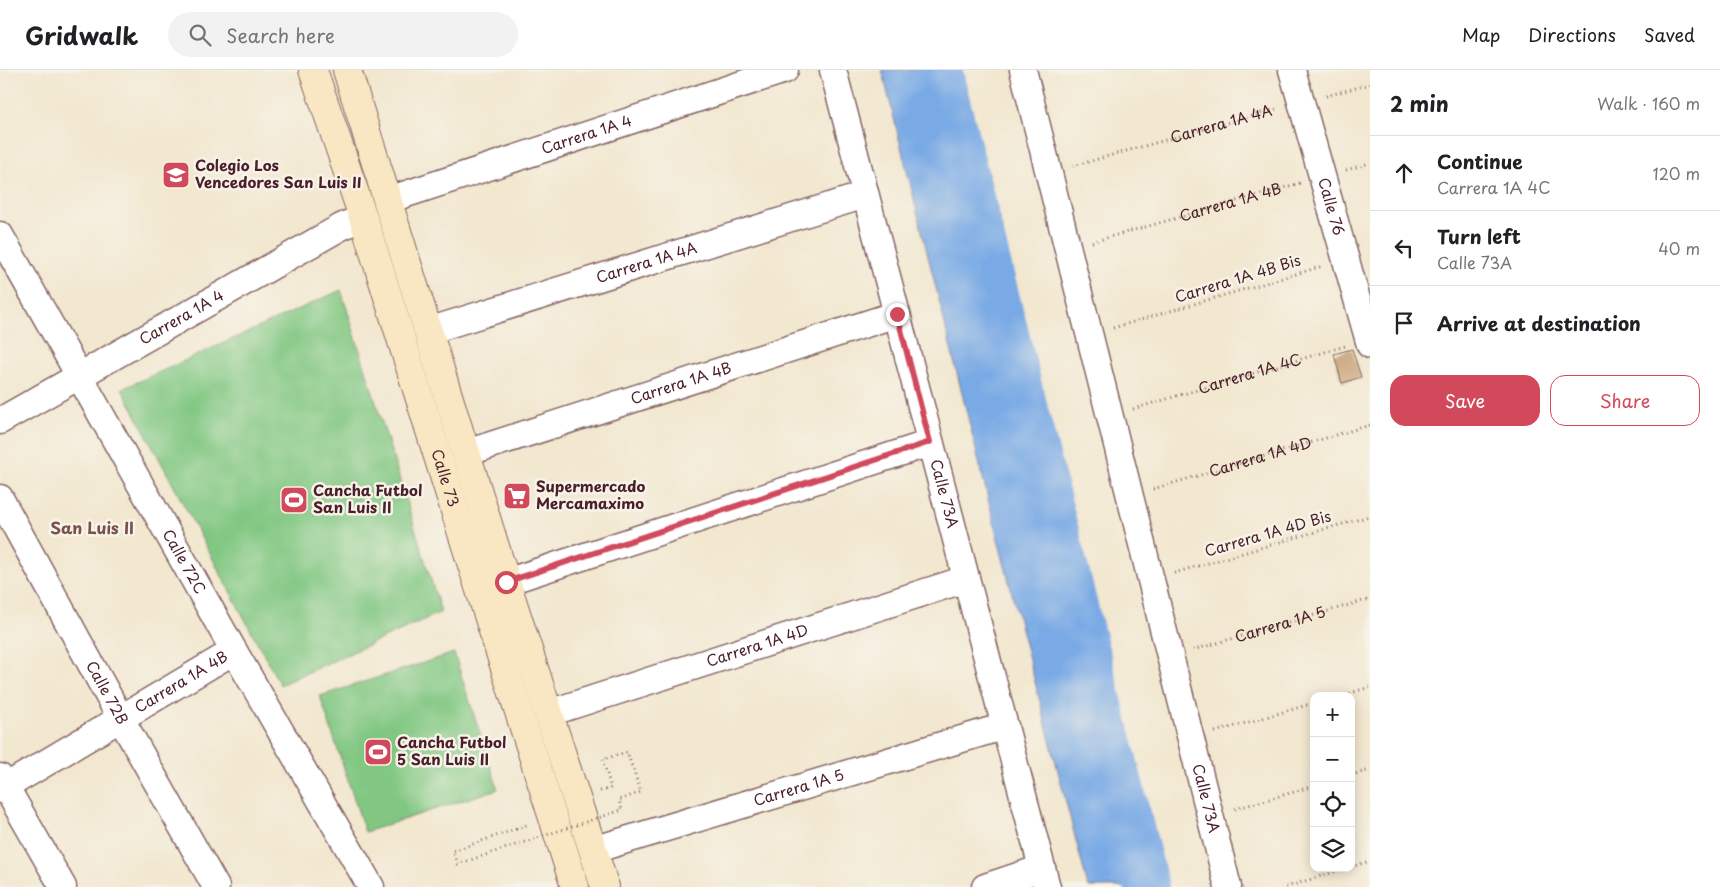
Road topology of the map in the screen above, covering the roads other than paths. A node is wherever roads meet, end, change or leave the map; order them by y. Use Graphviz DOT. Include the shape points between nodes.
graph roads {
  1 [pos="313,70"];
  2 [pos="347,70"];
  3 [pos="785,70"];
  4 [pos="832,70"];
  5 [pos="1023,70"];
  6 [pos="1292,70"];
  7 [pos="865,195"];
  8 [pos="388,200"];
  9 [pos="363,217"];
  10 [pos="0,235"];
  11 [pos="897,314"];
  12 [pos="428,331"];
  13 [pos="1369,342"];
  14 [pos="79,376"];
  15 [pos="0,421"];
  16 [pos="930,442"];
  17 [pos="466,453"];
  18 [pos="0,498"];
  19 [pos="966,579"];
  20 [pos="506,582"];
  21 [pos="234,651"];
  22 [pos="549,713"];
  23 [pos="121,720"];
  24 [pos="1005,726"];
  25 [pos="2,784"];
  26 [pos="593,850"];
  27 [pos="1045,878"];
  28 [pos="63,887"];
  29 [pos="216,887"];
  30 [pos="371,887"];
  31 [pos="575,887"];
  32 [pos="604,887"];
  33 [pos="985,887"];
  34 [pos="1228,887"];
  1 -- 9 [label="main road, Calle 73"];
  2 -- 8 [label="main road, Calle 73"];
  3 -- 8 [label="street, Carrera 1A 4"];
  4 -- 7 [label="street, Calle 73A"];
  5 -- 34 [label="street, Calle 73A"];
  6 -- 13 [label="street, Calle 76"];
  7 -- 11 [label="street, Calle 73A"];
  7 -- 12 [label="street, Carrera 1A 4A"];
  8 -- 12 [label="main road, Calle 73"];
  9 -- 14 [label="street, Carrera 1A 4"];
  9 -- 31 [label="main road, Calle 73"];
  10 -- 14 [label="street, Calle 72C"];
  11 -- 16 [label="street, Calle 73A"];
  11 -- 17 [label="street, Carrera 1A 4B"];
  12 -- 17 [label="main road, Calle 73"];
  14 -- 15 [label="street, Carrera 1A 4"];
  14 -- 21 [label="street, Calle 72C"];
  16 -- 19 [label="street, Calle 73A"];
  16 -- 20 [label="street"];
  17 -- 20 [label="main road, Calle 73"];
  18 -- 23 [label="street, Calle 72B"];
  19 -- 22 [label="street, Carrera 1A 4D"];
  19 -- 24 [label="street, Calle 73A"];
  20 -- 22 [label="main road, Calle 73"];
  21 -- 23 [label="street, Carrera 1A 4B"];
  21 -- 30 [label="street, Calle 72C"];
  22 -- 26 [label="main road, Calle 73"];
  23 -- 25 [label="street, Carrera 1A 4B"];
  23 -- 29 [label="street, Calle 72B"];
  24 -- 26 [label="street, Carrera 1A 5"];
  24 -- 27 [label="street, Calle 73A"];
  25 -- 28 [label="street"];
  26 -- 32 [label="main road, Calle 73"];
  27 -- 33 [label="street"];
}
